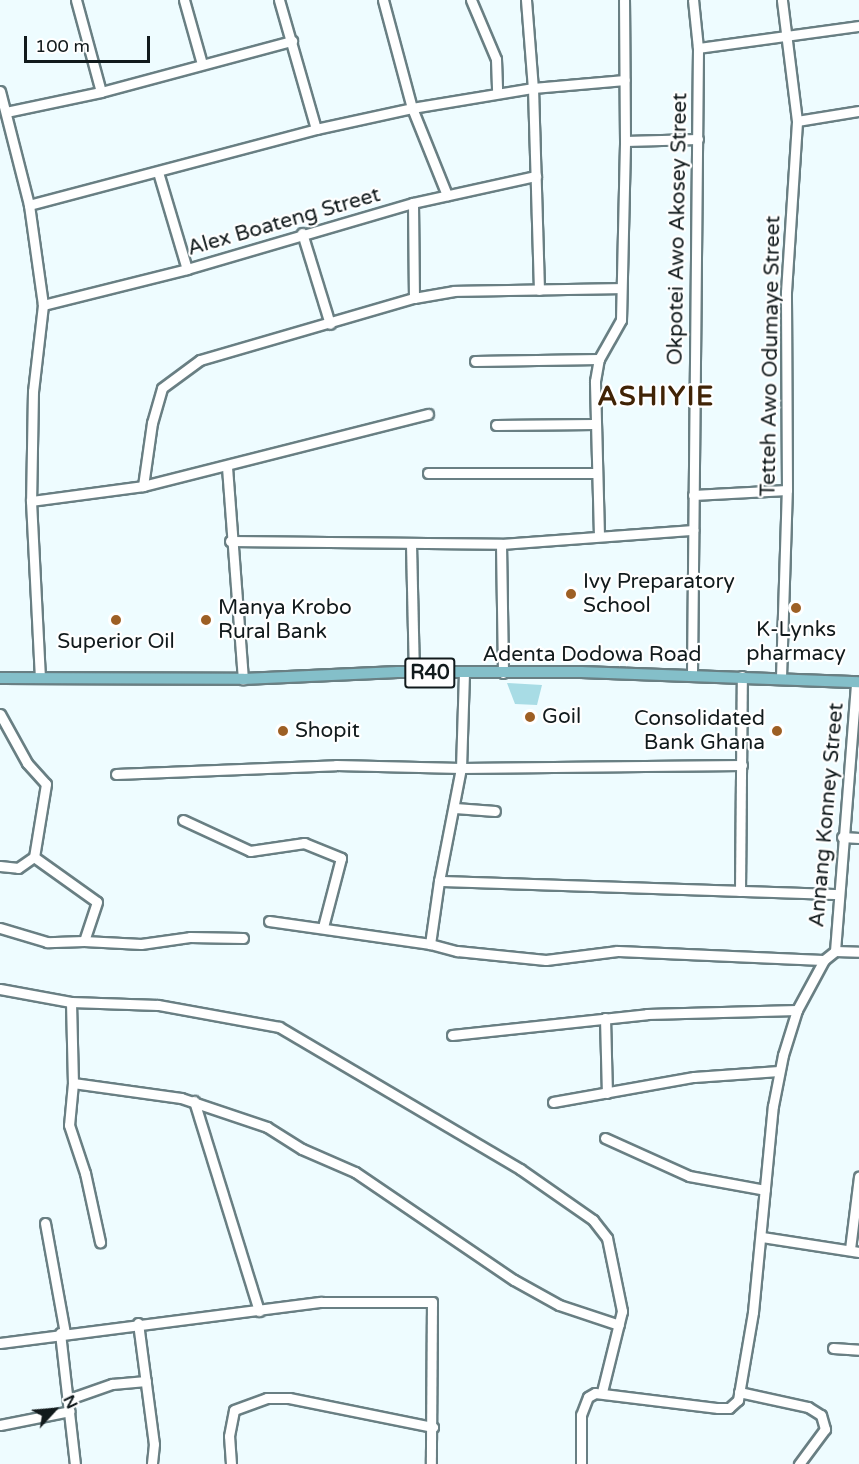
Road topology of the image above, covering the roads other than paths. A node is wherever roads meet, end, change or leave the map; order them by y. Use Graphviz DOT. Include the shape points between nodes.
graph roads {
  1 [pos="76,0"];
  2 [pos="184,0"];
  3 [pos="279,0"];
  4 [pos="383,0"];
  5 [pos="471,0"];
  6 [pos="526,0"];
  7 [pos="624,0"];
  8 [pos="693,0"];
  9 [pos="782,0"];
  10 [pos="859,26"];
  11 [pos="785,38"];
  12 [pos="292,41"];
  13 [pos="698,48"];
  14 [pos="202,64"];
  15 [pos="625,80"];
  16 [pos="533,88"];
  17 [pos="0,90"];
  18 [pos="101,92"];
  19 [pos="496,93"];
  20 [pos="412,108"];
  21 [pos="859,111"];
  22 [pos="6,112"];
  23 [pos="797,121"];
  24 [pos="5,128"];
  25 [pos="316,129"];
  26 [pos="698,139"];
  27 [pos="625,141"];
  28 [pos="158,172"];
  29 [pos="536,176"];
  30 [pos="447,195"];
  31 [pos="412,203"];
  32 [pos="29,205"];
  33 [pos="302,234"];
  34 [pos="187,269"];
  35 [pos="621,288"];
  36 [pos="539,290"];
  37 [pos="414,298"];
  38 [pos="43,304"];
  39 [pos="330,324"];
  40 [pos="599,359"];
  41 [pos="475,362"];
  42 [pos="428,414"];
  43 [pos="594,424"];
  44 [pos="496,425"];
  45 [pos="226,467"];
  46 [pos="428,473"];
  47 [pos="595,473"];
  48 [pos="143,486"];
  49 [pos="787,490"];
  50 [pos="693,495"];
  51 [pos="31,501"];
  52 [pos="693,530"];
  53 [pos="599,536"];
  54 [pos="230,541"];
  55 [pos="411,544"];
  56 [pos="501,544"];
  57 [pos="414,672"];
  58 [pos="464,673"];
  59 [pos="502,673"];
  60 [pos="692,674"];
  61 [pos="742,676"];
  62 [pos="40,677"];
  63 [pos="781,677"];
  64 [pos="0,678"];
  65 [pos="243,679"];
  66 [pos="857,682"];
  67 [pos="0,714"];
  68 [pos="742,765"];
  69 [pos="461,768"];
  70 [pos="116,774"];
  71 [pos="455,808"];
  72 [pos="495,812"];
  73 [pos="183,820"];
  74 [pos="842,837"];
  75 [pos="859,838"];
  76 [pos="34,857"];
  77 [pos="0,866"];
  78 [pos="439,881"];
  79 [pos="740,891"];
  80 [pos="837,894"];
  81 [pos="269,921"];
  82 [pos="323,927"];
  83 [pos="0,928"];
  84 [pos="243,938"];
  85 [pos="84,941"];
  86 [pos="430,944"];
  87 [pos="835,951"];
  88 [pos="859,952"];
  89 [pos="824,960"];
  90 [pos="0,989"];
  91 [pos="71,1002"];
  92 [pos="796,1010"];
  93 [pos="606,1018"];
  94 [pos="452,1035"];
  95 [pos="779,1071"];
  96 [pos="73,1083"];
  97 [pos="607,1093"];
  98 [pos="194,1101"];
  99 [pos="553,1102"];
  100 [pos="604,1137"];
  101 [pos="859,1177"];
  102 [pos="765,1190"];
  103 [pos="45,1223"];
  104 [pos="762,1237"];
  105 [pos="100,1242"];
  106 [pos="854,1250"];
  107 [pos="259,1311"];
  108 [pos="138,1323"];
  109 [pos="619,1325"];
  110 [pos="63,1333"];
  111 [pos="0,1343"];
  112 [pos="833,1348"];
  113 [pos="859,1350"];
  114 [pos="146,1381"];
  115 [pos="602,1392"];
  116 [pos="739,1392"];
  117 [pos="69,1399"];
  118 [pos="70,1411"];
  119 [pos="0,1425"];
  120 [pos="434,1427"];
  121 [pos="75,1464"];
  122 [pos="152,1464"];
  123 [pos="231,1464"];
  124 [pos="431,1464"];
  125 [pos="581,1464"];
  126 [pos="799,1464"];
  1 -- 18 [label="street"];
  2 -- 14 [label="street"];
  3 -- 12 [label="street"];
  4 -- 20 [label="street"];
  5 -- 19 [label="street" via="496,59"];
  6 -- 16 [label="street"];
  7 -- 15 [label="street"];
  8 -- 13 [label="street, Okpotei Awo Akosey Street"];
  9 -- 11 [label="street, Tetteh Awo Odumaye Street"];
  10 -- 11 [label="street"];
  11 -- 13 [label="street"];
  11 -- 23 [label="street, Tetteh Awo Odumaye Street"];
  12 -- 14 [label="street"];
  12 -- 25 [label="street"];
  13 -- 26 [label="street, Okpotei Awo Akosey Street"];
  14 -- 18 [label="street"];
  15 -- 16 [label="street"];
  15 -- 27 [label="street"];
  16 -- 19 [label="street"];
  16 -- 29 [label="street"];
  17 -- 22 [label="street"];
  18 -- 22 [label="street"];
  19 -- 20 [label="street"];
  20 -- 25 [label="street"];
  20 -- 30 [label="street"];
  21 -- 23 [label="street"];
  22 -- 24 [label="street"];
  23 -- 49 [label="street, Tetteh Awo Odumaye Street" via="786,292"];
  24 -- 32 [label="street"];
  25 -- 28 [label="street"];
  26 -- 27 [label="street"];
  26 -- 50 [label="street, Okpotei Awo Akosey Street"];
  27 -- 35 [label="street"];
  28 -- 32 [label="street"];
  28 -- 34 [label="street"];
  29 -- 30 [label="street, Alex Boateng Street"];
  29 -- 36 [label="street"];
  30 -- 31 [label="street, Alex Boateng Street"];
  31 -- 33 [label="street, Alex Boateng Street"];
  31 -- 37 [label="street"];
  32 -- 38 [label="street"];
  33 -- 34 [label="street, Alex Boateng Street"];
  33 -- 39 [label="street"];
  34 -- 38 [label="street, Alex Boateng Street"];
  35 -- 36 [label="street"];
  35 -- 40 [label="street" via="621,320"];
  36 -- 37 [label="street" via="454,291"];
  37 -- 39 [label="street"];
  38 -- 51 [label="street" via="33,391"];
  39 -- 48 [label="street" via="200,360 170,379 162,388 152,423"];
  40 -- 41 [label="street"];
  40 -- 43 [label="street"];
  42 -- 45 [label="street"];
  43 -- 44 [label="street"];
  43 -- 47 [label="street"];
  45 -- 48 [label="street"];
  45 -- 54 [label="street"];
  46 -- 47 [label="street"];
  47 -- 53 [label="street"];
  48 -- 51 [label="street"];
  49 -- 50 [label="street"];
  49 -- 63 [label="street, Tetteh Awo Odumaye Street"];
  50 -- 52 [label="street, Okpotei Awo Akosey Street"];
  51 -- 62 [label="street"];
  52 -- 53 [label="street"];
  52 -- 60 [label="street, Okpotei Awo Akosey Street"];
  53 -- 56 [label="street"];
  54 -- 55 [label="street"];
  54 -- 65 [label="street"];
  55 -- 56 [label="street"];
  55 -- 57 [label="street"];
  56 -- 59 [label="street"];
  57 -- 58 [label="main road, Adenta Dodowa Road / R40"];
  57 -- 65 [label="main road, Adenta Dodowa Road / R40"];
  58 -- 59 [label="main road, Adenta Dodowa Road / R40"];
  58 -- 69 [label="street"];
  59 -- 60 [label="main road, Adenta Dodowa Road / R40"];
  60 -- 61 [label="main road, Adenta Dodowa Road / R40"];
  61 -- 63 [label="main road, Adenta Dodowa Road / R40"];
  61 -- 68 [label="street"];
  62 -- 64 [label="main road, Adenta Dodowa Road / R40"];
  62 -- 65 [label="main road, Adenta Dodowa Road / R40"];
  63 -- 66 [label="main road, Adenta Dodowa Road / R40"];
  66 -- 74 [label="street, Annang Konney Street"];
  67 -- 76 [label="street" via="27,762 46,784"];
  68 -- 69 [label="street"];
  68 -- 79 [label="street"];
  69 -- 70 [label="street" via="336,765"];
  69 -- 71 [label="street"];
  71 -- 72 [label="street"];
  71 -- 78 [label="street"];
  73 -- 82 [label="street" via="250,851 304,843 341,858"];
  74 -- 75 [label="street"];
  74 -- 80 [label="street, Annang Konney Street"];
  76 -- 77 [label="street" via="20,867"];
  76 -- 85 [label="street" via="96,900"];
  78 -- 79 [label="street"];
  78 -- 86 [label="street"];
  79 -- 80 [label="street"];
  80 -- 87 [label="street, Annang Konney Street"];
  81 -- 82 [label="street"];
  82 -- 86 [label="street"];
  83 -- 85 [label="street" via="47,942"];
  84 -- 85 [label="street" via="190,937 141,944"];
  86 -- 89 [label="street" via="480,955 546,960 617,951"];
  87 -- 88 [label="street"];
  87 -- 89 [label="street"];
  89 -- 92 [label="street"];
  90 -- 91 [label="street"];
  91 -- 96 [label="street"];
  91 -- 109 [label="street" via="158,1005 287,1030 520,1169 599,1224 607,1238 622,1305"];
  92 -- 93 [label="street"];
  92 -- 95 [label="street"];
  93 -- 94 [label="street"];
  93 -- 97 [label="street"];
  95 -- 97 [label="street" via="694,1077"];
  95 -- 102 [label="street"];
  96 -- 98 [label="street" via="143,1089"];
  96 -- 105 [label="street" via="69,1129 85,1173"];
  97 -- 99 [label="street"];
  98 -- 107 [label="street"];
  98 -- 109 [label="street" via="267,1127 302,1149 355,1172 514,1280 560,1305"];
  100 -- 102 [label="street" via="689,1176"];
  101 -- 106 [label="street"];
  102 -- 104 [label="street"];
  103 -- 110 [label="street"];
  104 -- 106 [label="street"];
  104 -- 116 [label="street"];
  107 -- 108 [label="street"];
  107 -- 120 [label="street" via="373,1300 432,1302"];
  108 -- 110 [label="street"];
  108 -- 114 [label="street"];
  109 -- 115 [label="street"];
  110 -- 111 [label="street"];
  110 -- 117 [label="street"];
  112 -- 113 [label="street"];
  114 -- 117 [label="street" via="112,1384"];
  114 -- 122 [label="street" via="154,1443"];
  115 -- 116 [label="street" via="718,1408 734,1405"];
  115 -- 125 [label="street" via="588,1397 583,1406"];
  116 -- 126 [label="street" via="808,1407 821,1415 825,1429"];
  117 -- 118 [label="street"];
  118 -- 119 [label="street"];
  118 -- 121 [label="street"];
  120 -- 123 [label="street" via="289,1398 267,1398 234,1410 229,1436"];
  120 -- 124 [label="street"];
}
